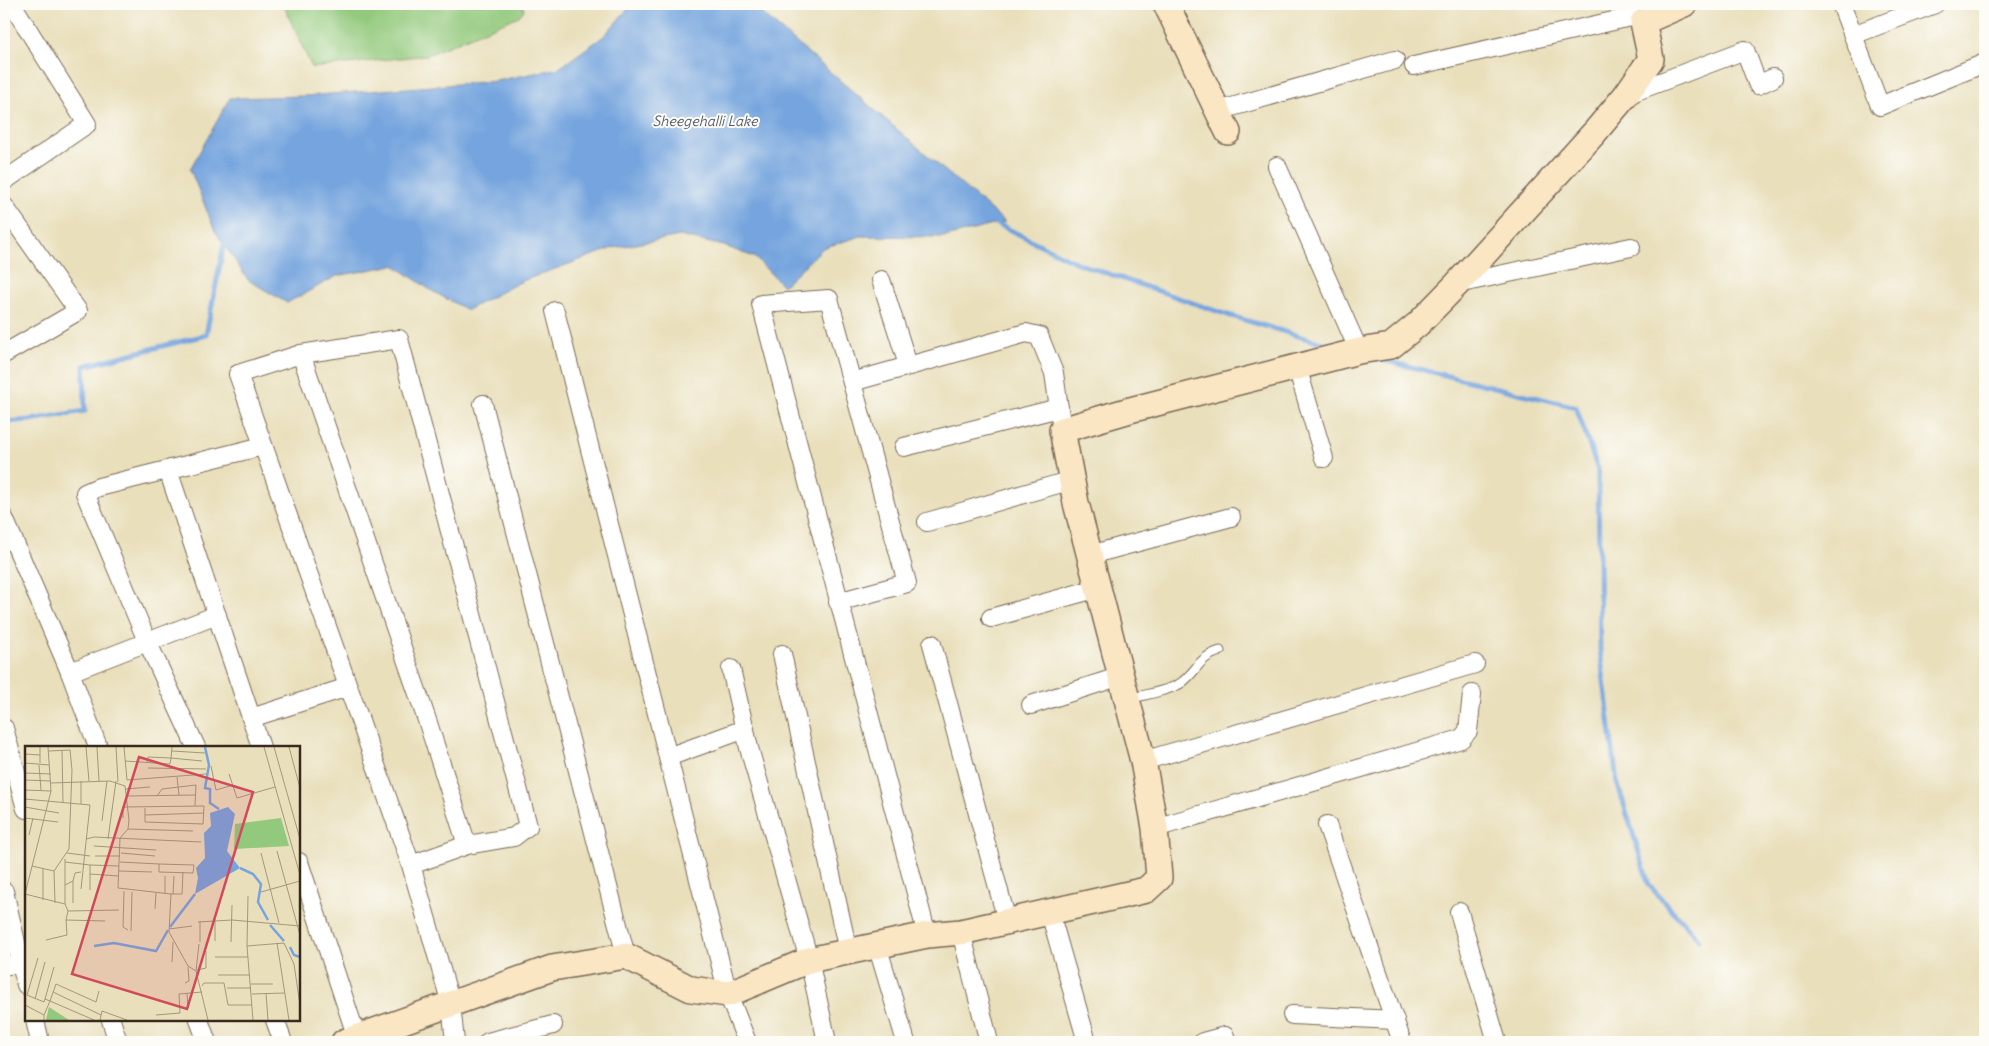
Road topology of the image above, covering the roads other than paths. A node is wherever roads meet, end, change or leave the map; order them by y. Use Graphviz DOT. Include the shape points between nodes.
graph roads {
  1 [pos="12,4"];
  2 [pos="1166,4"];
  3 [pos="1684,4"];
  4 [pos="1841,4"];
  5 [pos="1936,4"];
  6 [pos="1634,14"];
  7 [pos="1853,35"];
  8 [pos="1395,60"];
  9 [pos="1985,63"];
  10 [pos="1414,66"];
  11 [pos="1774,78"];
  12 [pos="1626,95"];
  13 [pos="1223,121"];
  14 [pos="1277,166"];
  15 [pos="4,181"];
  16 [pos="4,206"];
  17 [pos="1631,247"];
  18 [pos="881,280"];
  19 [pos="1458,284"];
  20 [pos="555,311"];
  21 [pos="1359,351"];
  22 [pos="4,354"];
  23 [pos="301,354"];
  24 [pos="908,365"];
  25 [pos="1297,367"];
  26 [pos="852,382"];
  27 [pos="483,404"];
  28 [pos="1061,419"];
  29 [pos="263,446"];
  30 [pos="904,447"];
  31 [pos="1324,458"];
  32 [pos="168,470"];
  33 [pos="1072,480"];
  34 [pos="1231,517"];
  35 [pos="4,518"];
  36 [pos="927,522"];
  37 [pos="1090,555"];
  38 [pos="1098,588"];
  39 [pos="838,602"];
  40 [pos="217,615"];
  41 [pos="991,618"];
  42 [pos="147,641"];
  43 [pos="932,644"];
  44 [pos="1220,651"];
  45 [pos="782,654"];
  46 [pos="1475,664"];
  47 [pos="731,669"];
  48 [pos="70,672"];
  49 [pos="1121,676"];
  50 [pos="348,687"];
  51 [pos="1472,694"];
  52 [pos="1127,699"];
  53 [pos="1031,705"];
  54 [pos="251,718"];
  55 [pos="4,728"];
  56 [pos="745,729"];
  57 [pos="98,746"];
  58 [pos="196,746"];
  59 [pos="261,746"];
  60 [pos="668,757"];
  61 [pos="1143,761"];
  62 [pos="25,805"];
  63 [pos="1327,825"];
  64 [pos="1155,828"];
  65 [pos="467,845"];
  66 [pos="300,865"];
  67 [pos="411,865"];
  68 [pos="4,891"];
  69 [pos="1459,912"];
  70 [pos="1050,913"];
  71 [pos="1008,921"];
  72 [pos="961,932"];
  73 [pos="927,935"];
  74 [pos="877,946"];
  75 [pos="848,951"];
  76 [pos="17,956"];
  77 [pos="626,956"];
  78 [pos="809,960"];
  79 [pos="25,982"];
  80 [pos="728,994"];
  81 [pos="451,1004"];
  82 [pos="1292,1015"];
  83 [pos="1394,1020"];
  84 [pos="35,1021"];
  85 [pos="111,1021"];
  86 [pos="199,1021"];
  87 [pos="274,1021"];
  88 [pos="553,1025"];
  89 [pos="1225,1036"];
  90 [pos="351,1040"];
  91 [pos="40,1042"];
  92 [pos="118,1042"];
  93 [pos="207,1042"];
  94 [pos="283,1042"];
  95 [pos="455,1042"];
  96 [pos="488,1042"];
  97 [pos="747,1042"];
  98 [pos="827,1042"];
  99 [pos="906,1042"];
  100 [pos="989,1042"];
  101 [pos="1086,1042"];
  102 [pos="1203,1042"];
  103 [pos="1402,1042"];
  104 [pos="1497,1042"];
  1 -- 15 [label="street" via="88,124"];
  2 -- 13 [label="street"];
  3 -- 6 [label="street"];
  4 -- 7 [label="street"];
  5 -- 7 [label="street"];
  6 -- 10 [label="street"];
  6 -- 12 [label="street" via="1651,59"];
  7 -- 9 [label="street" via="1880,106"];
  8 -- 13 [label="street"];
  11 -- 12 [label="street" via="1758,85 1745,50"];
  12 -- 19 [label="street"];
  14 -- 21 [label="street"];
  16 -- 22 [label="street" via="78,311"];
  17 -- 19 [label="street"];
  18 -- 24 [label="street"];
  19 -- 21 [label="street" via="1391,346"];
  20 -- 60 [label="street"];
  21 -- 25 [label="street"];
  23 -- 29 [label="street" via="238,374"];
  23 -- 65 [label="street"];
  23 -- 65 [label="street" via="399,339 528,826 514,837"];
  24 -- 26 [label="street"];
  24 -- 28 [label="street" via="1026,333 1039,336 1054,374"];
  25 -- 28 [label="street" via="1130,410"];
  25 -- 31 [label="street"];
  26 -- 39 [label="street" via="907,583"];
  26 -- 39 [label="street" via="829,299 761,304"];
  27 -- 77 [label="street"];
  28 -- 30 [label="street"];
  28 -- 33 [label="street"];
  29 -- 32 [label="street"];
  29 -- 50 [label="street"];
  32 -- 40 [label="street"];
  32 -- 42 [label="street" via="85,493"];
  33 -- 36 [label="street"];
  33 -- 37 [label="street"];
  34 -- 37 [label="street"];
  35 -- 48 [label="street"];
  37 -- 38 [label="street"];
  38 -- 41 [label="street"];
  38 -- 49 [label="street"];
  39 -- 73 [label="street"];
  40 -- 42 [label="street"];
  40 -- 54 [label="street"];
  42 -- 48 [label="street"];
  42 -- 58 [label="street"];
  43 -- 71 [label="street"];
  44 -- 52 [label="lane" via="1206,655 1179,685"];
  45 -- 75 [label="street"];
  46 -- 61 [label="street"];
  47 -- 56 [label="street"];
  48 -- 57 [label="street"];
  49 -- 52 [label="street"];
  49 -- 53 [label="street"];
  50 -- 54 [label="street"];
  50 -- 67 [label="street"];
  51 -- 64 [label="street" via="1468,731 1461,739"];
  52 -- 61 [label="street"];
  54 -- 59 [label="street"];
  55 -- 62 [label="street"];
  56 -- 60 [label="street"];
  56 -- 78 [label="street"];
  60 -- 80 [label="street"];
  61 -- 64 [label="street"];
  63 -- 83 [label="street"];
  64 -- 70 [label="street" via="1159,878 1146,890"];
  65 -- 67 [label="street"];
  66 -- 90 [label="street"];
  67 -- 81 [label="street"];
  68 -- 76 [label="street"];
  69 -- 104 [label="street"];
  70 -- 71 [label="street"];
  70 -- 101 [label="street"];
  71 -- 72 [label="street"];
  72 -- 73 [label="street"];
  72 -- 100 [label="street"];
  73 -- 74 [label="street"];
  74 -- 75 [label="street"];
  74 -- 99 [label="street"];
  75 -- 78 [label="street"];
  76 -- 79 [label="street"];
  77 -- 80 [label="street" via="691,989"];
  77 -- 81 [label="street" via="552,968"];
  78 -- 80 [label="street"];
  78 -- 98 [label="street"];
  80 -- 97 [label="street"];
  81 -- 90 [label="street"];
  81 -- 95 [label="street"];
  82 -- 83 [label="street"];
  83 -- 103 [label="street"];
  84 -- 91 [label="street"];
  85 -- 92 [label="street"];
  86 -- 93 [label="street"];
  87 -- 94 [label="street"];
  88 -- 96 [label="street"];
  89 -- 102 [label="street"];
}
